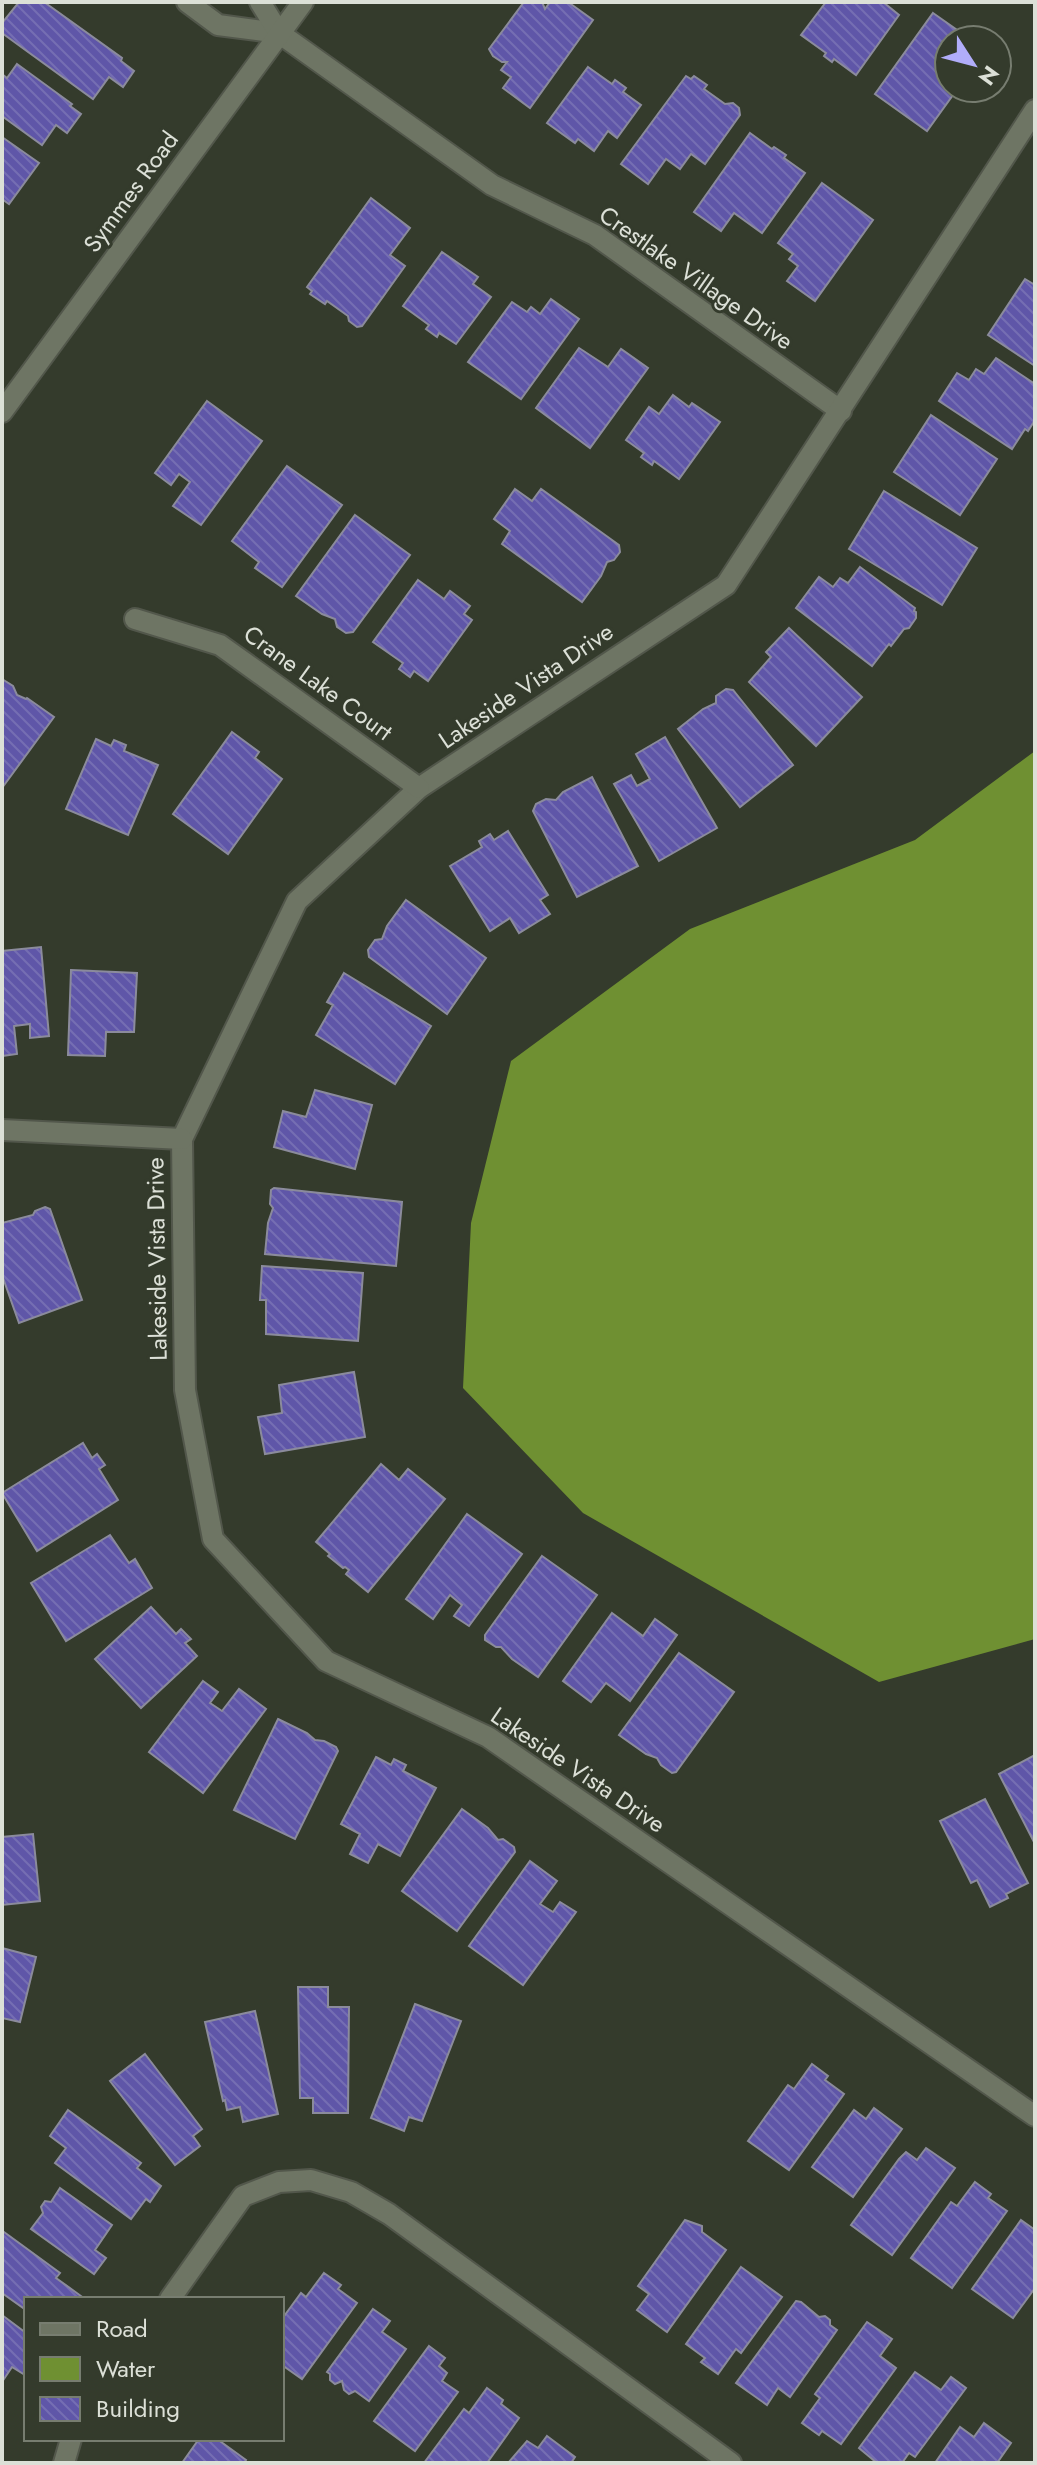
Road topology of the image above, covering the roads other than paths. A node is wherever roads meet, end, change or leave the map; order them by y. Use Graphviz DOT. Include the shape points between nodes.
graph roads {
  1 [pos="187,2"];
  2 [pos="260,2"];
  3 [pos="303,2"];
  4 [pos="279,33"];
  5 [pos="1035,110"];
  6 [pos="841,411"];
  7 [pos="2,412"];
  8 [pos="135,619"];
  9 [pos="419,788"];
  10 [pos="2,1130"];
  11 [pos="182,1139"];
  12 [pos="1035,2116"];
  13 [pos="171,2297"];
  14 [pos="70,2441"];
  15 [pos="64,2463"];
  16 [pos="731,2463"];
  1 -- 4 [label="street, Crestlake Village Drive" via="218,25"];
  2 -- 4 [label="street, Crestlake Village Drive"];
  3 -- 4 [label="street, Symmes Road"];
  4 -- 6 [label="street, Crestlake Village Drive" via="492,185 595,235"];
  4 -- 7 [label="street, Symmes Road"];
  5 -- 6 [label="street, Lakeside Vista Drive"];
  6 -- 9 [label="street, Lakeside Vista Drive" via="726,585"];
  8 -- 9 [label="street, Crane Lake Court" via="220,645"];
  9 -- 11 [label="street, Lakeside Vista Drive" via="297,901"];
  10 -- 11 [label="street"];
  11 -- 12 [label="street, Lakeside Vista Drive" via="185,1390 213,1539 326,1661 488,1737"];
  13 -- 16 [label="street" via="243,2196 279,2182 311,2180 351,2192 389,2214"];
  14 -- 15 [label="street"];
}
